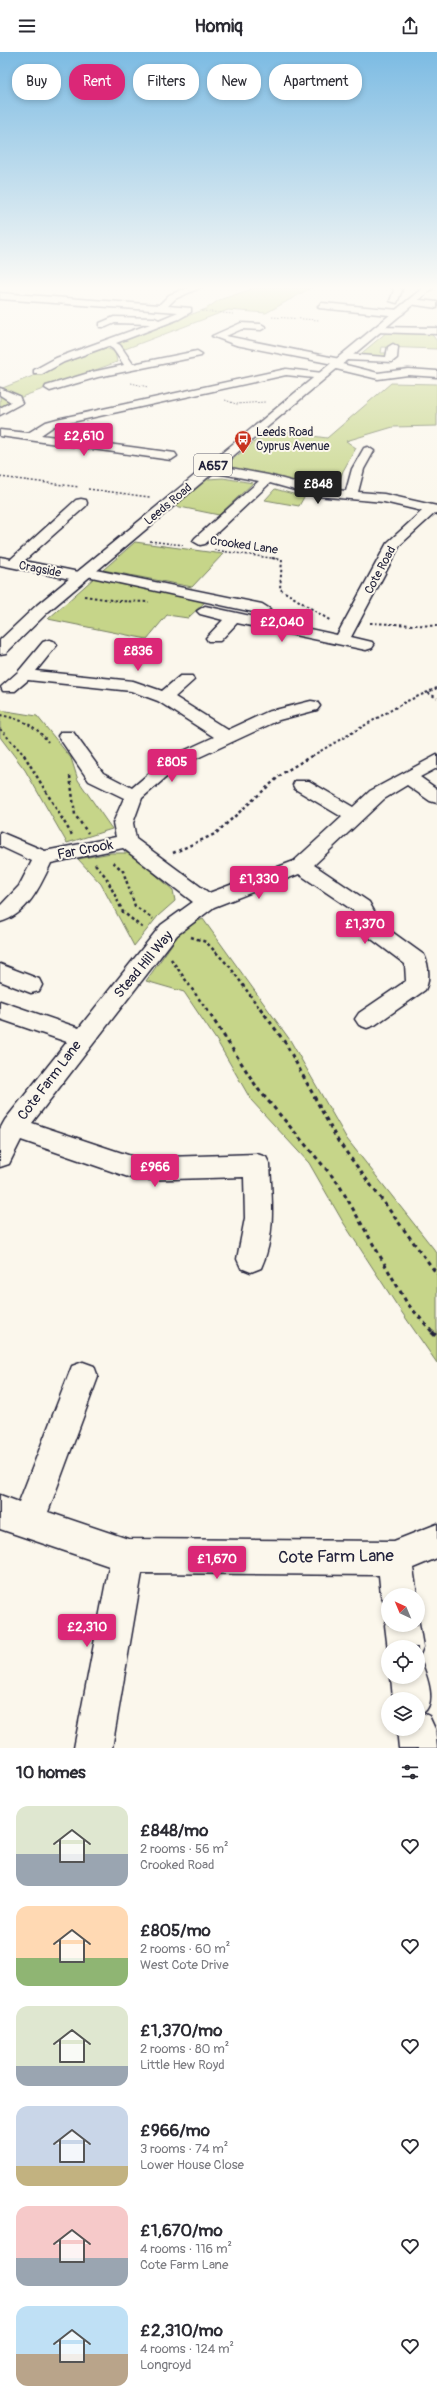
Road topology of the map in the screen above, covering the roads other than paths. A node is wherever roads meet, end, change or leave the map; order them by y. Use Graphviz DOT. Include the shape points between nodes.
graph roads {
  1 [pos="51,365"];
  2 [pos="140,365"];
  3 [pos="337,365"];
  4 [pos="349,365"];
  5 [pos="130,367"];
  6 [pos="38,372"];
  7 [pos="435,374"];
  8 [pos="323,376"];
  9 [pos="50,388"];
  10 [pos="0,391"];
  11 [pos="0,412"];
  12 [pos="0,433"];
  13 [pos="28,438"];
  14 [pos="368,451"];
  15 [pos="171,456"];
  16 [pos="210,468"];
  17 [pos="268,479"];
  18 [pos="350,495"];
  19 [pos="81,503"];
  20 [pos="434,510"];
  21 [pos="195,544"];
  22 [pos="6,562"];
  23 [pos="83,574"];
  24 [pos="262,609"];
  25 [pos="205,611"];
  26 [pos="233,618"];
  27 [pos="214,638"];
  28 [pos="342,640"];
  29 [pos="49,645"];
  30 [pos="366,645"];
  31 [pos="0,649"];
  32 [pos="144,672"];
  33 [pos="24,675"];
  34 [pos="186,680"];
  35 [pos="9,686"];
  36 [pos="133,686"];
  37 [pos="164,698"];
  38 [pos="311,706"];
  39 [pos="67,736"];
  40 [pos="228,738"];
  41 [pos="437,760"];
  42 [pos="407,777"];
  43 [pos="302,785"];
  44 [pos="134,796"];
  45 [pos="437,796"];
  46 [pos="354,816"];
  47 [pos="0,838"];
  48 [pos="127,841"];
  49 [pos="43,858"];
  50 [pos="301,866"];
  51 [pos="207,902"];
  52 [pos="0,915"];
  53 [pos="0,972"];
  54 [pos="31,985"];
  55 [pos="0,1010"];
  56 [pos="367,1019"];
  57 [pos="82,1038"];
  58 [pos="14,1127"];
  59 [pos="0,1156"];
  60 [pos="251,1259"];
  61 [pos="84,1377"];
  62 [pos="14,1516"];
  63 [pos="437,1541"];
  64 [pos="128,1556"];
  65 [pos="394,1558"];
  66 [pos="398,1588"];
  67 [pos="417,1736"];
  68 [pos="94,1748"];
  69 [pos="418,1748"];
  1 -- 6 [label="street"];
  2 -- 5 [label="street"];
  3 -- 8 [label="main road, Leeds Road / A657"];
  4 -- 7 [label="street" via="378,376 408,372"];
  5 -- 9 [label="street" via="106,377 92,375"];
  8 -- 13 [label="street" via="286,372 50,424"];
  8 -- 16 [label="main road, Leeds Road / A657"];
  10 -- 11 [label="street" via="15,398 17,403"];
  12 -- 13 [label="street"];
  13 -- 15 [label="street"];
  14 -- 18 [label="street" via="358,470"];
  16 -- 17 [label="street"];
  16 -- 23 [label="main road, Leeds Road / A657"];
  17 -- 18 [label="street" via="299,489"];
  17 -- 21 [label="street"];
  18 -- 20 [label="street" via="384,498"];
  19 -- 22 [label="street"];
  20 -- 28 [label="street, Cote Road" via="394,543"];
  22 -- 23 [label="street, Cragside"];
  23 -- 24 [label="street, Cragside"];
  23 -- 31 [label="main road, Leeds Road / A657"];
  25 -- 26 [label="street"];
  26 -- 27 [label="street"];
  26 -- 28 [label="street"];
  28 -- 30 [label="street"];
  29 -- 33 [label="street"];
  32 -- 36 [label="street"];
  33 -- 35 [label="street"];
  33 -- 36 [label="street" via="91,684"];
  34 -- 37 [label="street"];
  36 -- 37 [label="street"];
  37 -- 40 [label="street"];
  38 -- 40 [label="street" via="273,716"];
  39 -- 44 [label="street" via="96,777"];
  40 -- 44 [label="street" via="172,763"];
  41 -- 42 [label="street, Stead Hill Way"];
  42 -- 45 [label="street"];
  42 -- 46 [label="street, Stead Hill Way" via="377,795"];
  43 -- 46 [label="street"];
  44 -- 48 [label="street" via="123,823"];
  46 -- 50 [label="street, Stead Hill Way"];
  47 -- 49 [label="street, Far Crook"];
  48 -- 49 [label="street, Far Crook"];
  48 -- 51 [label="street"];
  49 -- 52 [label="street, Far Crook" via="28,889 11,910"];
  50 -- 51 [label="street, Stead Hill Way"];
  50 -- 56 [label="street" via="362,907 372,930 416,961 417,984"];
  51 -- 57 [label="street, Stead Hill Way" via="164,936"];
  53 -- 54 [label="street"];
  55 -- 57 [label="street, Cote Farm Lane"];
  57 -- 58 [label="street, Cote Farm Lane"];
  58 -- 59 [label="street, Cote Farm Lane"];
  58 -- 60 [label="street" via="137,1169 256,1165 259,1218"];
  61 -- 62 [label="street"];
  62 -- 64 [label="street, Cote Farm Lane"];
  63 -- 65 [label="street, Cote Farm Lane"];
  64 -- 65 [label="street, Cote Farm Lane"];
  64 -- 68 [label="street"];
  65 -- 66 [label="street"];
  67 -- 69 [label="street"];
}
